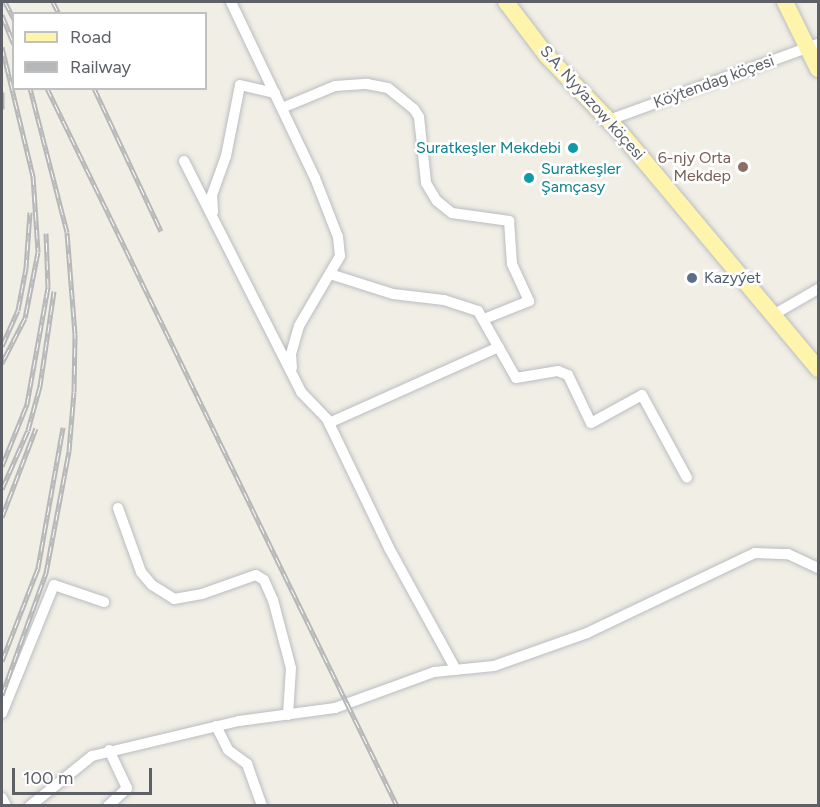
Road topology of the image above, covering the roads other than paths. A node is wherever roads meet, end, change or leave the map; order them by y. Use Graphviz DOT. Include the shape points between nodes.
graph roads {
  1 [pos="231,2"];
  2 [pos="506,2"];
  3 [pos="785,2"];
  4 [pos="813,46"];
  5 [pos="819,69"];
  6 [pos="275,93"];
  7 [pos="282,108"];
  8 [pos="609,120"];
  9 [pos="184,161"];
  10 [pos="214,219"];
  11 [pos="330,274"];
  12 [pos="819,289"];
  13 [pos="773,315"];
  14 [pos="484,320"];
  15 [pos="499,347"];
  16 [pos="819,369"];
  17 [pos="293,375"];
  18 [pos="329,423"];
  19 [pos="687,478"];
  20 [pos="118,508"];
  21 [pos="819,568"];
  22 [pos="104,602"];
  23 [pos="456,670"];
  24 [pos="2,713"];
  25 [pos="288,715"];
  26 [pos="216,726"];
  27 [pos="109,750"];
  28 [pos="2,798"];
  29 [pos="6,806"];
  30 [pos="30,806"];
  31 [pos="108,806"];
  32 [pos="262,806"];
  1 -- 6 [label="street"];
  2 -- 8 [label="main road, S.A. Nyýazow köçesi" via="547,56"];
  3 -- 4 [label="main road"];
  4 -- 5 [label="main road"];
  4 -- 8 [label="street, Köýtendag köçesi"];
  6 -- 7 [label="street"];
  6 -- 10 [label="street" via="240,85 226,156 212,195"];
  7 -- 11 [label="street" via="338,237 340,256"];
  7 -- 14 [label="street" via="335,86 368,84 388,88 414,109 419,117 426,183 437,201 452,213 509,221 512,264 529,301"];
  8 -- 13 [label="main road, S.A. Nyýazow köçesi"];
  9 -- 10 [label="street"];
  10 -- 17 [label="street"];
  11 -- 14 [label="street" via="393,294 444,300 478,311"];
  11 -- 17 [label="street" via="299,326 291,354"];
  12 -- 13 [label="street"];
  13 -- 16 [label="main road, S.A. Nyýazow köçesi"];
  14 -- 15 [label="street"];
  15 -- 18 [label="street"];
  15 -- 19 [label="street" via="516,378 558,371 568,375 591,423 642,395"];
  17 -- 18 [label="street" via="301,392"];
  18 -- 23 [label="street" via="383,537"];
  20 -- 25 [label="street" via="141,572 152,585 174,599 202,594 256,575 264,580 291,668"];
  21 -- 23 [label="street" via="788,554 756,553 587,633 494,666"];
  22 -- 24 [label="street" via="54,585"];
  23 -- 25 [label="street" via="434,672 335,708"];
  25 -- 26 [label="street"];
  26 -- 27 [label="street"];
  26 -- 32 [label="street" via="228,750 247,764"];
  27 -- 30 [label="street" via="92,756"];
  27 -- 31 [label="street" via="127,788"];
  28 -- 29 [label="street"];
}
